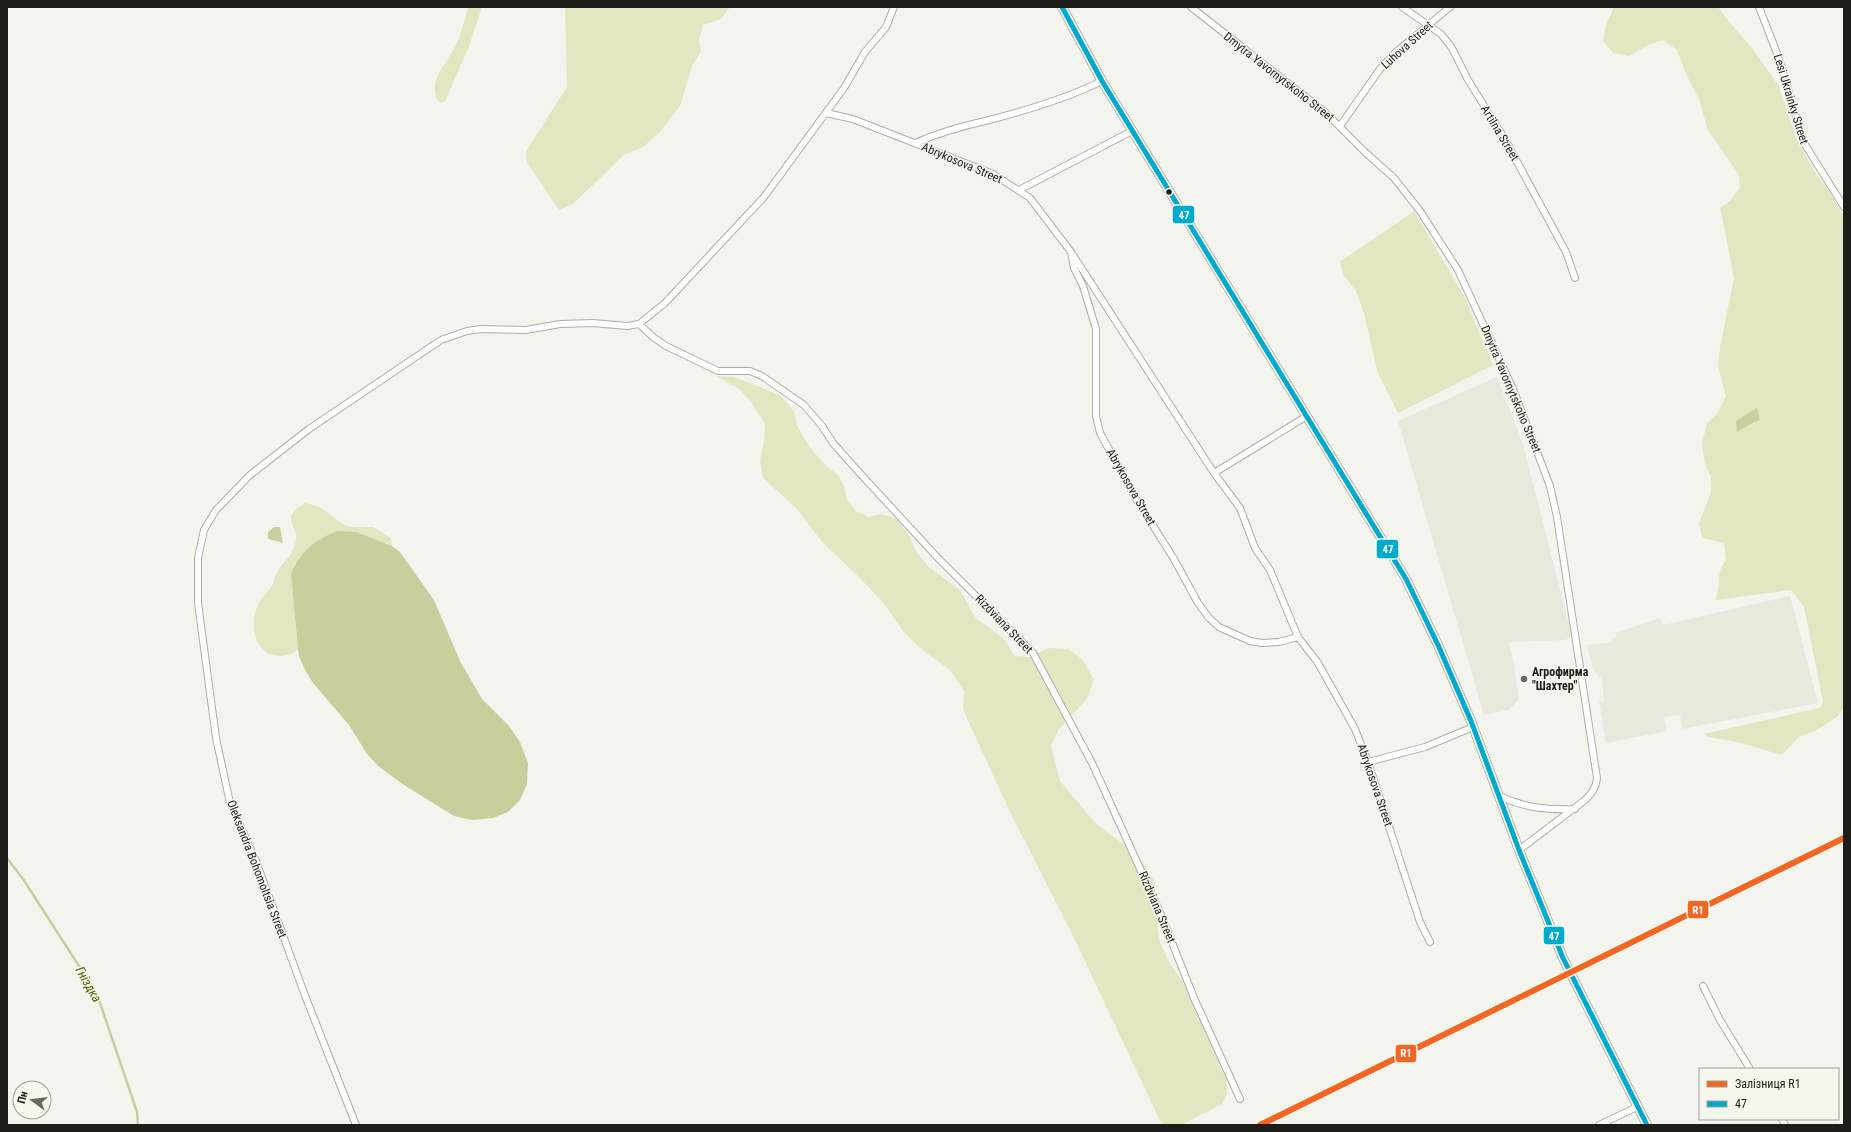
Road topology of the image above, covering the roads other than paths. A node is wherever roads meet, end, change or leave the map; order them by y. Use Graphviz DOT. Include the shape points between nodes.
graph roads {
  1 [pos="894,7"];
  2 [pos="1062,7"];
  3 [pos="1191,7"];
  4 [pos="1402,7"];
  5 [pos="1450,7"];
  6 [pos="1759,7"];
  7 [pos="1430,25"];
  8 [pos="1102,81"];
  9 [pos="826,112"];
  10 [pos="1340,126"];
  11 [pos="1132,131"];
  12 [pos="915,143"];
  13 [pos="1019,190"];
  14 [pos="1844,207"];
  15 [pos="1071,252"];
  16 [pos="1575,278"];
  17 [pos="640,324"];
  18 [pos="1307,416"];
  19 [pos="1214,473"];
  20 [pos="1298,637"];
  21 [pos="1473,727"];
  22 [pos="1368,762"];
  23 [pos="1498,795"];
  24 [pos="1575,809"];
  25 [pos="1519,850"];
  26 [pos="1430,942"];
  27 [pos="1703,986"];
  28 [pos="1749,1068"];
  29 [pos="1240,1099"];
  30 [pos="1637,1106"];
  31 [pos="356,1125"];
  32 [pos="1599,1125"];
  33 [pos="1647,1125"];
  1 -- 9 [label="street" via="886,27 865,52 844,88"];
  2 -- 8 [label="street"];
  3 -- 10 [label="street, Dmytra Yavornytskoho Street" via="1296,88"];
  4 -- 7 [label="street, Artilna Street"];
  5 -- 7 [label="street, Luhova Street"];
  6 -- 14 [label="street, Lesi Ukrainky Street" via="1778,56 1804,143"];
  7 -- 10 [label="street, Luhova Street" via="1396,52 1380,69"];
  7 -- 16 [label="street, Artilna Street" via="1452,48 1468,80 1503,136 1566,252"];
  8 -- 11 [label="street"];
  8 -- 12 [label="street" via="1053,102 986,121 962,125"];
  9 -- 12 [label="street, Abrykosova Street"];
  9 -- 17 [label="street" via="764,197 665,303"];
  10 -- 24 [label="street, Dmytra Yavornytskoho Street" via="1394,178 1420,211 1451,258 1513,389 1550,486 1597,778 1592,793"];
  11 -- 13 [label="street"];
  11 -- 18 [label="street"];
  12 -- 13 [label="street, Abrykosova Street" via="993,174"];
  13 -- 15 [label="street, Abrykosova Street" via="1030,198"];
  15 -- 19 [label="street, Abrykosova Street"];
  15 -- 20 [label="street, Abrykosova Street" via="1074,268 1083,286 1096,329 1096,416 1100,433 1135,497 1198,603 1210,618 1230,633 1250,641 1275,642"];
  17 -- 29 [label="street, Rizdviana Street" via="666,346 718,371 750,371 762,376 804,405 833,443 937,557 1033,653 1093,765"];
  17 -- 31 [label="street, Oleksandra Bohomoltsia Street" via="560,324 526,330 487,328 467,331 441,340 309,429 250,476 216,510 201,541 197,573 198,595 209,689 230,803 256,861"];
  18 -- 19 [label="street"];
  18 -- 21 [label="street" via="1406,579"];
  19 -- 20 [label="street, Abrykosova Street" via="1240,508"];
  20 -- 22 [label="street, Abrykosova Street" via="1318,663 1355,729"];
  21 -- 22 [label="street" via="1425,747"];
  21 -- 23 [label="street"];
  22 -- 26 [label="street, Abrykosova Street" via="1420,922"];
  23 -- 24 [label="street" via="1534,808"];
  23 -- 25 [label="street"];
  24 -- 25 [label="street, Dmytra Yavornytskoho Street"];
  25 -- 30 [label="street" via="1563,958"];
  27 -- 28 [label="street"];
  30 -- 32 [label="street"];
  30 -- 33 [label="street"];
}
